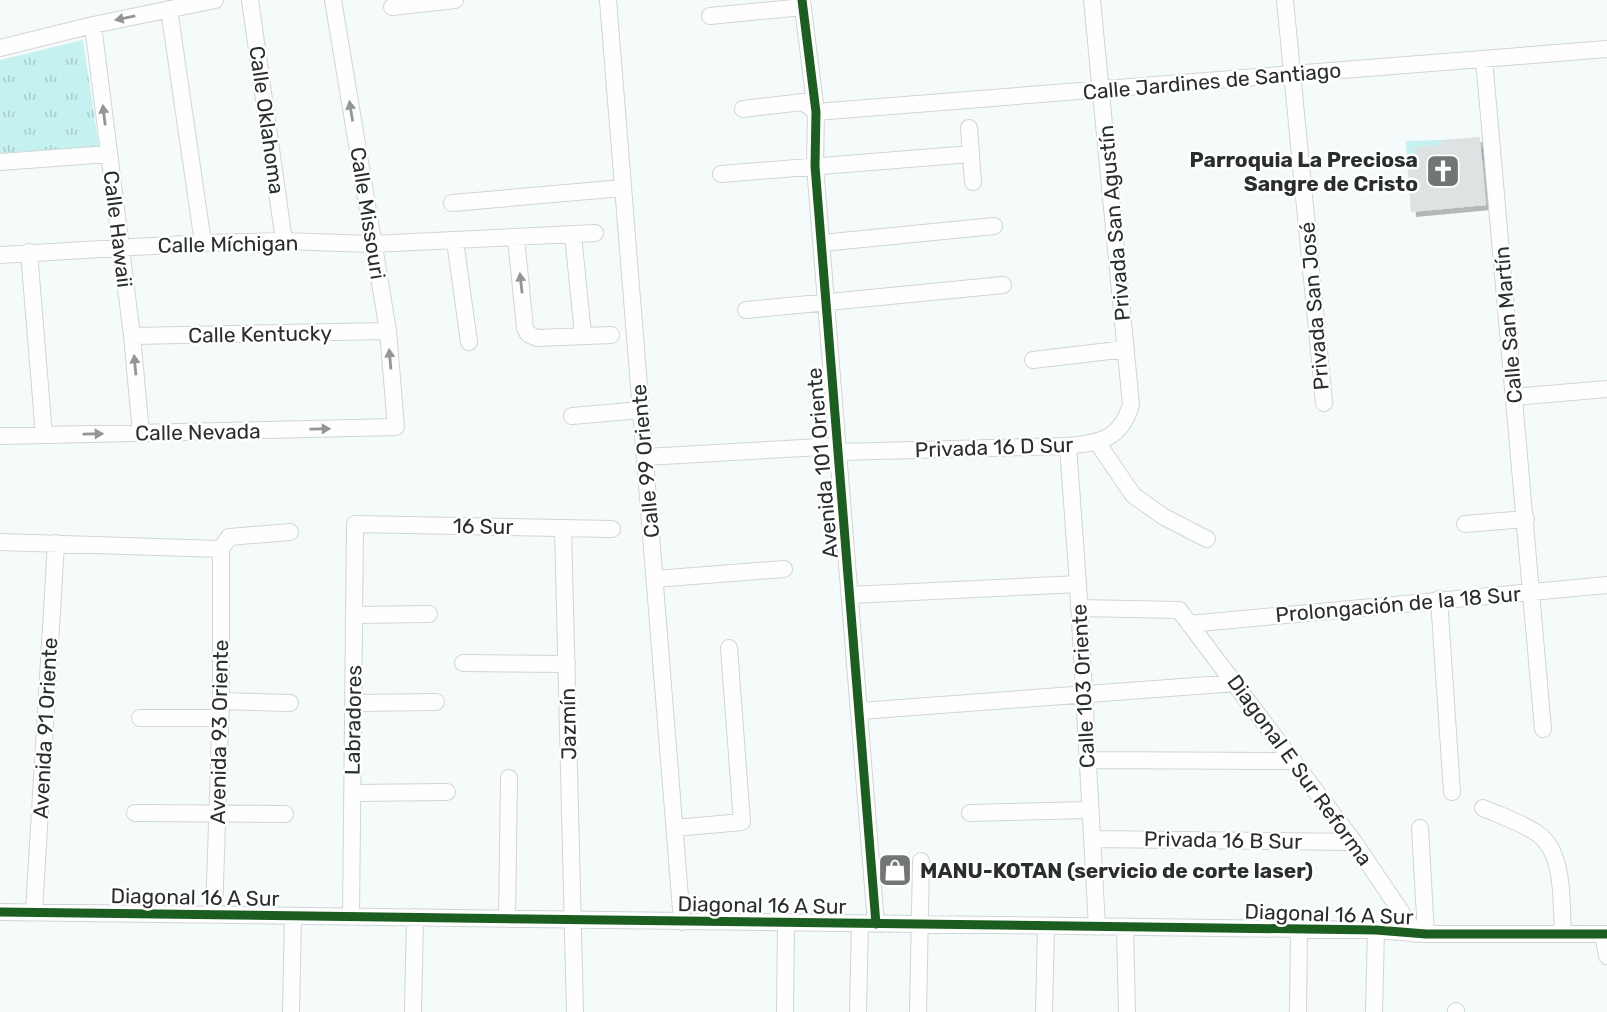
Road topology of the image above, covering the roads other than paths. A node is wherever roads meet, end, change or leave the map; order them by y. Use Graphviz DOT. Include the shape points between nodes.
graph roads {
  1 [pos="215,0"];
  2 [pos="250,0"];
  3 [pos="333,0"];
  4 [pos="454,0"];
  5 [pos="608,0"];
  6 [pos="1092,0"];
  7 [pos="1285,0"];
  8 [pos="803,4"];
  9 [pos="392,7"];
  10 [pos="169,9"];
  11 [pos="710,16"];
  12 [pos="93,25"];
  13 [pos="0,48"];
  14 [pos="1607,49"];
  15 [pos="1484,59"];
  16 [pos="1292,74"];
  17 [pos="1101,90"];
  18 [pos="743,109"];
  19 [pos="816,112"];
  20 [pos="969,128"];
  21 [pos="109,154"];
  22 [pos="971,154"];
  23 [pos="0,162"];
  24 [pos="815,166"];
  25 [pos="721,174"];
  26 [pos="974,182"];
  27 [pos="622,188"];
  28 [pos="452,203"];
  29 [pos="994,226"];
  30 [pos="596,233"];
  31 [pos="573,235"];
  32 [pos="516,238"];
  33 [pos="284,241"];
  34 [pos="455,241"];
  35 [pos="203,243"];
  36 [pos="822,243"];
  37 [pos="372,244"];
  38 [pos="120,248"];
  39 [pos="29,252"];
  40 [pos="0,255"];
  41 [pos="1003,285"];
  42 [pos="827,303"];
  43 [pos="746,310"];
  44 [pos="388,331"];
  45 [pos="583,335"];
  46 [pos="611,335"];
  47 [pos="132,336"];
  48 [pos="469,342"];
  49 [pos="1126,349"];
  50 [pos="1033,360"];
  51 [pos="1607,389"];
  52 [pos="1514,397"];
  53 [pos="1324,403"];
  54 [pos="1131,405"];
  55 [pos="641,410"];
  56 [pos="572,416"];
  57 [pos="396,428"];
  58 [pos="141,433"];
  59 [pos="44,435"];
  60 [pos="0,436"];
  61 [pos="1097,442"];
  62 [pos="1068,446"];
  63 [pos="838,449"];
  64 [pos="645,457"];
  65 [pos="1526,519"];
  66 [pos="355,524"];
  67 [pos="1465,524"];
  68 [pos="563,528"];
  69 [pos="612,529"];
  70 [pos="290,532"];
  71 [pos="1207,539"];
  72 [pos="0,542"];
  73 [pos="56,543"];
  74 [pos="221,549"];
  75 [pos="783,569"];
  76 [pos="655,579"];
  77 [pos="1078,584"];
  78 [pos="1607,585"];
  79 [pos="1533,591"];
  80 [pos="850,595"];
  81 [pos="1439,599"];
  82 [pos="1079,608"];
  83 [pos="429,614"];
  84 [pos="355,615"];
  85 [pos="1189,624"];
  86 [pos="729,648"];
  87 [pos="463,663"];
  88 [pos="567,664"];
  89 [pos="1236,683"];
  90 [pos="1084,693"];
  91 [pos="436,702"];
  92 [pos="289,703"];
  93 [pos="353,703"];
  94 [pos="221,710"];
  95 [pos="860,711"];
  96 [pos="140,719"];
  97 [pos="1544,729"];
  98 [pos="1088,760"];
  99 [pos="1294,761"];
  100 [pos="509,778"];
  101 [pos="447,792"];
  102 [pos="1452,792"];
  103 [pos="352,793"];
  104 [pos="1483,808"];
  105 [pos="1090,810"];
  106 [pos="135,813"];
  107 [pos="217,813"];
  108 [pos="970,813"];
  109 [pos="285,814"];
  110 [pos="675,828"];
  111 [pos="1420,828"];
  112 [pos="1092,839"];
  113 [pos="1354,842"];
  114 [pos="921,861"];
  115 [pos="0,912"];
  116 [pos="34,912"];
  117 [pos="214,915"];
  118 [pos="293,916"];
  119 [pos="351,916"];
  120 [pos="415,917"];
  121 [pos="507,919"];
  122 [pos="573,920"];
  123 [pos="682,922"];
  124 [pos="786,922"];
  125 [pos="859,924"];
  126 [pos="876,924"];
  127 [pos="921,924"];
  128 [pos="1046,926"];
  129 [pos="1097,927"];
  130 [pos="1125,927"];
  131 [pos="1299,929"];
  132 [pos="1376,930"];
  133 [pos="1563,933"];
  134 [pos="1421,934"];
  135 [pos="1605,934"];
  136 [pos="1607,956"];
  137 [pos="858,1010"];
  138 [pos="290,1012"];
  139 [pos="413,1012"];
  140 [pos="575,1012"];
  141 [pos="785,1012"];
  142 [pos="918,1012"];
  143 [pos="1044,1012"];
  144 [pos="1127,1012"];
  145 [pos="1298,1012"];
  146 [pos="1374,1012"];
  1 -- 10 [label="street"];
  2 -- 33 [label="street, Calle Oklahoma"];
  37 -- 3 [label="street, Calle Missouri, one-way"];
  4 -- 9 [label="street"];
  5 -- 27 [label="street, Calle 99 Oriente"];
  6 -- 17 [label="street, Privada San Agustín"];
  7 -- 16 [label="street, Privada San José"];
  8 -- 11 [label="street"];
  8 -- 19 [label="street, Avenida 101 Oriente"];
  10 -- 12 [label="street, one-way"];
  10 -- 35 [label="street"];
  12 -- 13 [label="street"];
  21 -- 12 [label="street, Calle Hawaii, one-way"];
  14 -- 15 [label="street, Calle Jardines de Santiago"];
  15 -- 16 [label="street, Calle Jardines de Santiago"];
  15 -- 52 [label="street, Calle San Martín"];
  16 -- 17 [label="street, Calle Jardines de Santiago"];
  16 -- 53 [label="street, Privada San José"];
  17 -- 19 [label="street, Calle Jardines de Santiago"];
  17 -- 49 [label="street, Privada San Agustín"];
  18 -- 19 [label="street, Calle Jardines de Santiago" via="803,102"];
  19 -- 24 [label="street, Avenida 101 Oriente"];
  20 -- 22 [label="street"];
  21 -- 23 [label="street"];
  21 -- 38 [label="street, Calle Hawaii"];
  22 -- 24 [label="street"];
  22 -- 26 [label="street"];
  24 -- 25 [label="street"];
  24 -- 36 [label="street, Avenida 101 Oriente"];
  27 -- 28 [label="street"];
  27 -- 55 [label="street, Calle 99 Oriente"];
  29 -- 36 [label="street"];
  30 -- 31 [label="street, Calle Míchigan"];
  31 -- 32 [label="street, Calle Míchigan"];
  31 -- 45 [label="street"];
  32 -- 34 [label="street, Calle Míchigan"];
  45 -- 32 [label="street, one-way" via="537,338 528,334"];
  33 -- 35 [label="street, Calle Míchigan"];
  33 -- 37 [label="street, Calle Míchigan"];
  34 -- 37 [label="street, Calle Míchigan"];
  34 -- 48 [label="street"];
  35 -- 38 [label="street, Calle Míchigan"];
  36 -- 42 [label="street, Avenida 101 Oriente"];
  37 -- 44 [label="street, Calle Missouri"];
  38 -- 39 [label="street, Calle Míchigan"];
  38 -- 47 [label="street, Calle Hawaii"];
  39 -- 40 [label="street, Calle Míchigan"];
  39 -- 59 [label="street"];
  41 -- 42 [label="street"];
  42 -- 43 [label="street"];
  42 -- 63 [label="street, Avenida 101 Oriente"];
  44 -- 47 [label="street, Calle Kentucky"];
  57 -- 44 [label="street, Calle Missouri, one-way"];
  45 -- 46 [label="street"];
  58 -- 47 [label="street, Calle Hawaii, one-way"];
  49 -- 50 [label="street"];
  49 -- 54 [label="street, Privada San Agustín"];
  51 -- 52 [label="street"];
  52 -- 65 [label="street, Calle San Martín"];
  54 -- 61 [label="street, Privada 16 D Sur" via="1125,422"];
  55 -- 56 [label="street"];
  55 -- 64 [label="street, Calle 99 Oriente"];
  58 -- 57 [label="street, Calle Nevada, one-way"];
  59 -- 58 [label="street, Calle Nevada, one-way"];
  59 -- 60 [label="street, Calle Nevada"];
  61 -- 62 [label="street, Privada 16 D Sur"];
  61 -- 71 [label="street" via="1133,495"];
  62 -- 63 [label="street, Privada 16 D Sur"];
  62 -- 77 [label="street, Calle 103 Oriente"];
  63 -- 64 [label="street, Privada 16 D Sur"];
  63 -- 80 [label="street, Avenida 101 Oriente"];
  64 -- 76 [label="street, Calle 99 Oriente"];
  65 -- 67 [label="street"];
  65 -- 79 [label="street, Calle San Martín"];
  66 -- 68 [label="street, 16 Sur"];
  66 -- 84 [label="street, Labradores"];
  68 -- 69 [label="street, 16 Sur"];
  68 -- 88 [label="street, Jazmín"];
  70 -- 74 [label="street" via="229,537"];
  72 -- 73 [label="street"];
  73 -- 74 [label="street"];
  73 -- 116 [label="street, Avenida 91 Oriente"];
  74 -- 94 [label="street, Avenida 93 Oriente"];
  75 -- 76 [label="street"];
  76 -- 110 [label="street, Calle 99 Oriente"];
  77 -- 80 [label="street"];
  77 -- 82 [label="street, Calle 103 Oriente"];
  78 -- 79 [label="street, Prolongación de la 18 Sur"];
  79 -- 81 [label="street, Prolongación de la 18 Sur"];
  79 -- 97 [label="street, Calle San Martín"];
  80 -- 95 [label="street, Avenida 101 Oriente"];
  81 -- 85 [label="street, Prolongación de la 18 Sur"];
  81 -- 102 [label="street"];
  82 -- 85 [label="street, Diagonal E Sur Reforma" via="1179,610"];
  82 -- 90 [label="street, Calle 103 Oriente"];
  83 -- 84 [label="street"];
  84 -- 93 [label="street, Labradores"];
  85 -- 89 [label="street, Diagonal E Sur Reforma"];
  86 -- 110 [label="street" via="742,822"];
  87 -- 88 [label="street"];
  88 -- 122 [label="street, Jazmín"];
  89 -- 90 [label="street"];
  89 -- 99 [label="street, Diagonal E Sur Reforma"];
  90 -- 95 [label="street"];
  90 -- 98 [label="street, Calle 103 Oriente"];
  91 -- 93 [label="street"];
  92 -- 94 [label="street"];
  93 -- 103 [label="street, Labradores"];
  94 -- 96 [label="street"];
  94 -- 107 [label="street, Avenida 93 Oriente"];
  95 -- 126 [label="street, Avenida 101 Oriente"];
  98 -- 99 [label="street"];
  98 -- 105 [label="street, Calle 103 Oriente"];
  99 -- 113 [label="street, Diagonal E Sur Reforma"];
  100 -- 121 [label="street"];
  101 -- 103 [label="street"];
  103 -- 119 [label="street, Labradores"];
  104 -- 133 [label="street" via="1537,833 1549,846 1558,873"];
  105 -- 108 [label="street"];
  105 -- 112 [label="street, Calle 103 Oriente"];
  106 -- 107 [label="street"];
  107 -- 109 [label="street"];
  107 -- 117 [label="street, Avenida 93 Oriente"];
  110 -- 123 [label="street, Calle 99 Oriente"];
  111 -- 134 [label="street"];
  112 -- 113 [label="street, Privada 16 B Sur"];
  112 -- 129 [label="street, Calle 103 Oriente"];
  113 -- 134 [label="street, Diagonal E Sur Reforma"];
  114 -- 127 [label="street"];
  115 -- 116 [label="street, Diagonal 16 A Sur"];
  116 -- 117 [label="street, Diagonal 16 A Sur"];
  117 -- 118 [label="street, Diagonal 16 A Sur"];
  118 -- 119 [label="street, Diagonal 16 A Sur"];
  118 -- 138 [label="street"];
  119 -- 120 [label="street, Diagonal 16 A Sur"];
  120 -- 121 [label="street, Diagonal 16 A Sur"];
  120 -- 139 [label="street"];
  121 -- 122 [label="street, Diagonal 16 A Sur"];
  122 -- 123 [label="street, Diagonal 16 A Sur"];
  122 -- 140 [label="street, Jazmín"];
  123 -- 124 [label="street, Diagonal 16 A Sur"];
  124 -- 125 [label="street, Diagonal 16 A Sur"];
  124 -- 141 [label="street"];
  125 -- 126 [label="street, Diagonal 16 A Sur"];
  125 -- 137 [label="street"];
  126 -- 127 [label="street, Diagonal 16 A Sur"];
  127 -- 128 [label="street, Diagonal 16 A Sur"];
  127 -- 142 [label="street"];
  128 -- 129 [label="street, Diagonal 16 A Sur"];
  128 -- 143 [label="street"];
  129 -- 130 [label="street, Diagonal 16 A Sur"];
  130 -- 131 [label="street, Diagonal 16 A Sur"];
  130 -- 144 [label="street"];
  131 -- 132 [label="street, Diagonal 16 A Sur"];
  131 -- 145 [label="street"];
  132 -- 134 [label="street, Diagonal 16 A Sur"];
  132 -- 146 [label="street"];
  133 -- 134 [label="street, Diagonal 16 A Sur"];
  133 -- 135 [label="street, Diagonal 16 A Sur"];
  135 -- 136 [label="street"];
}
